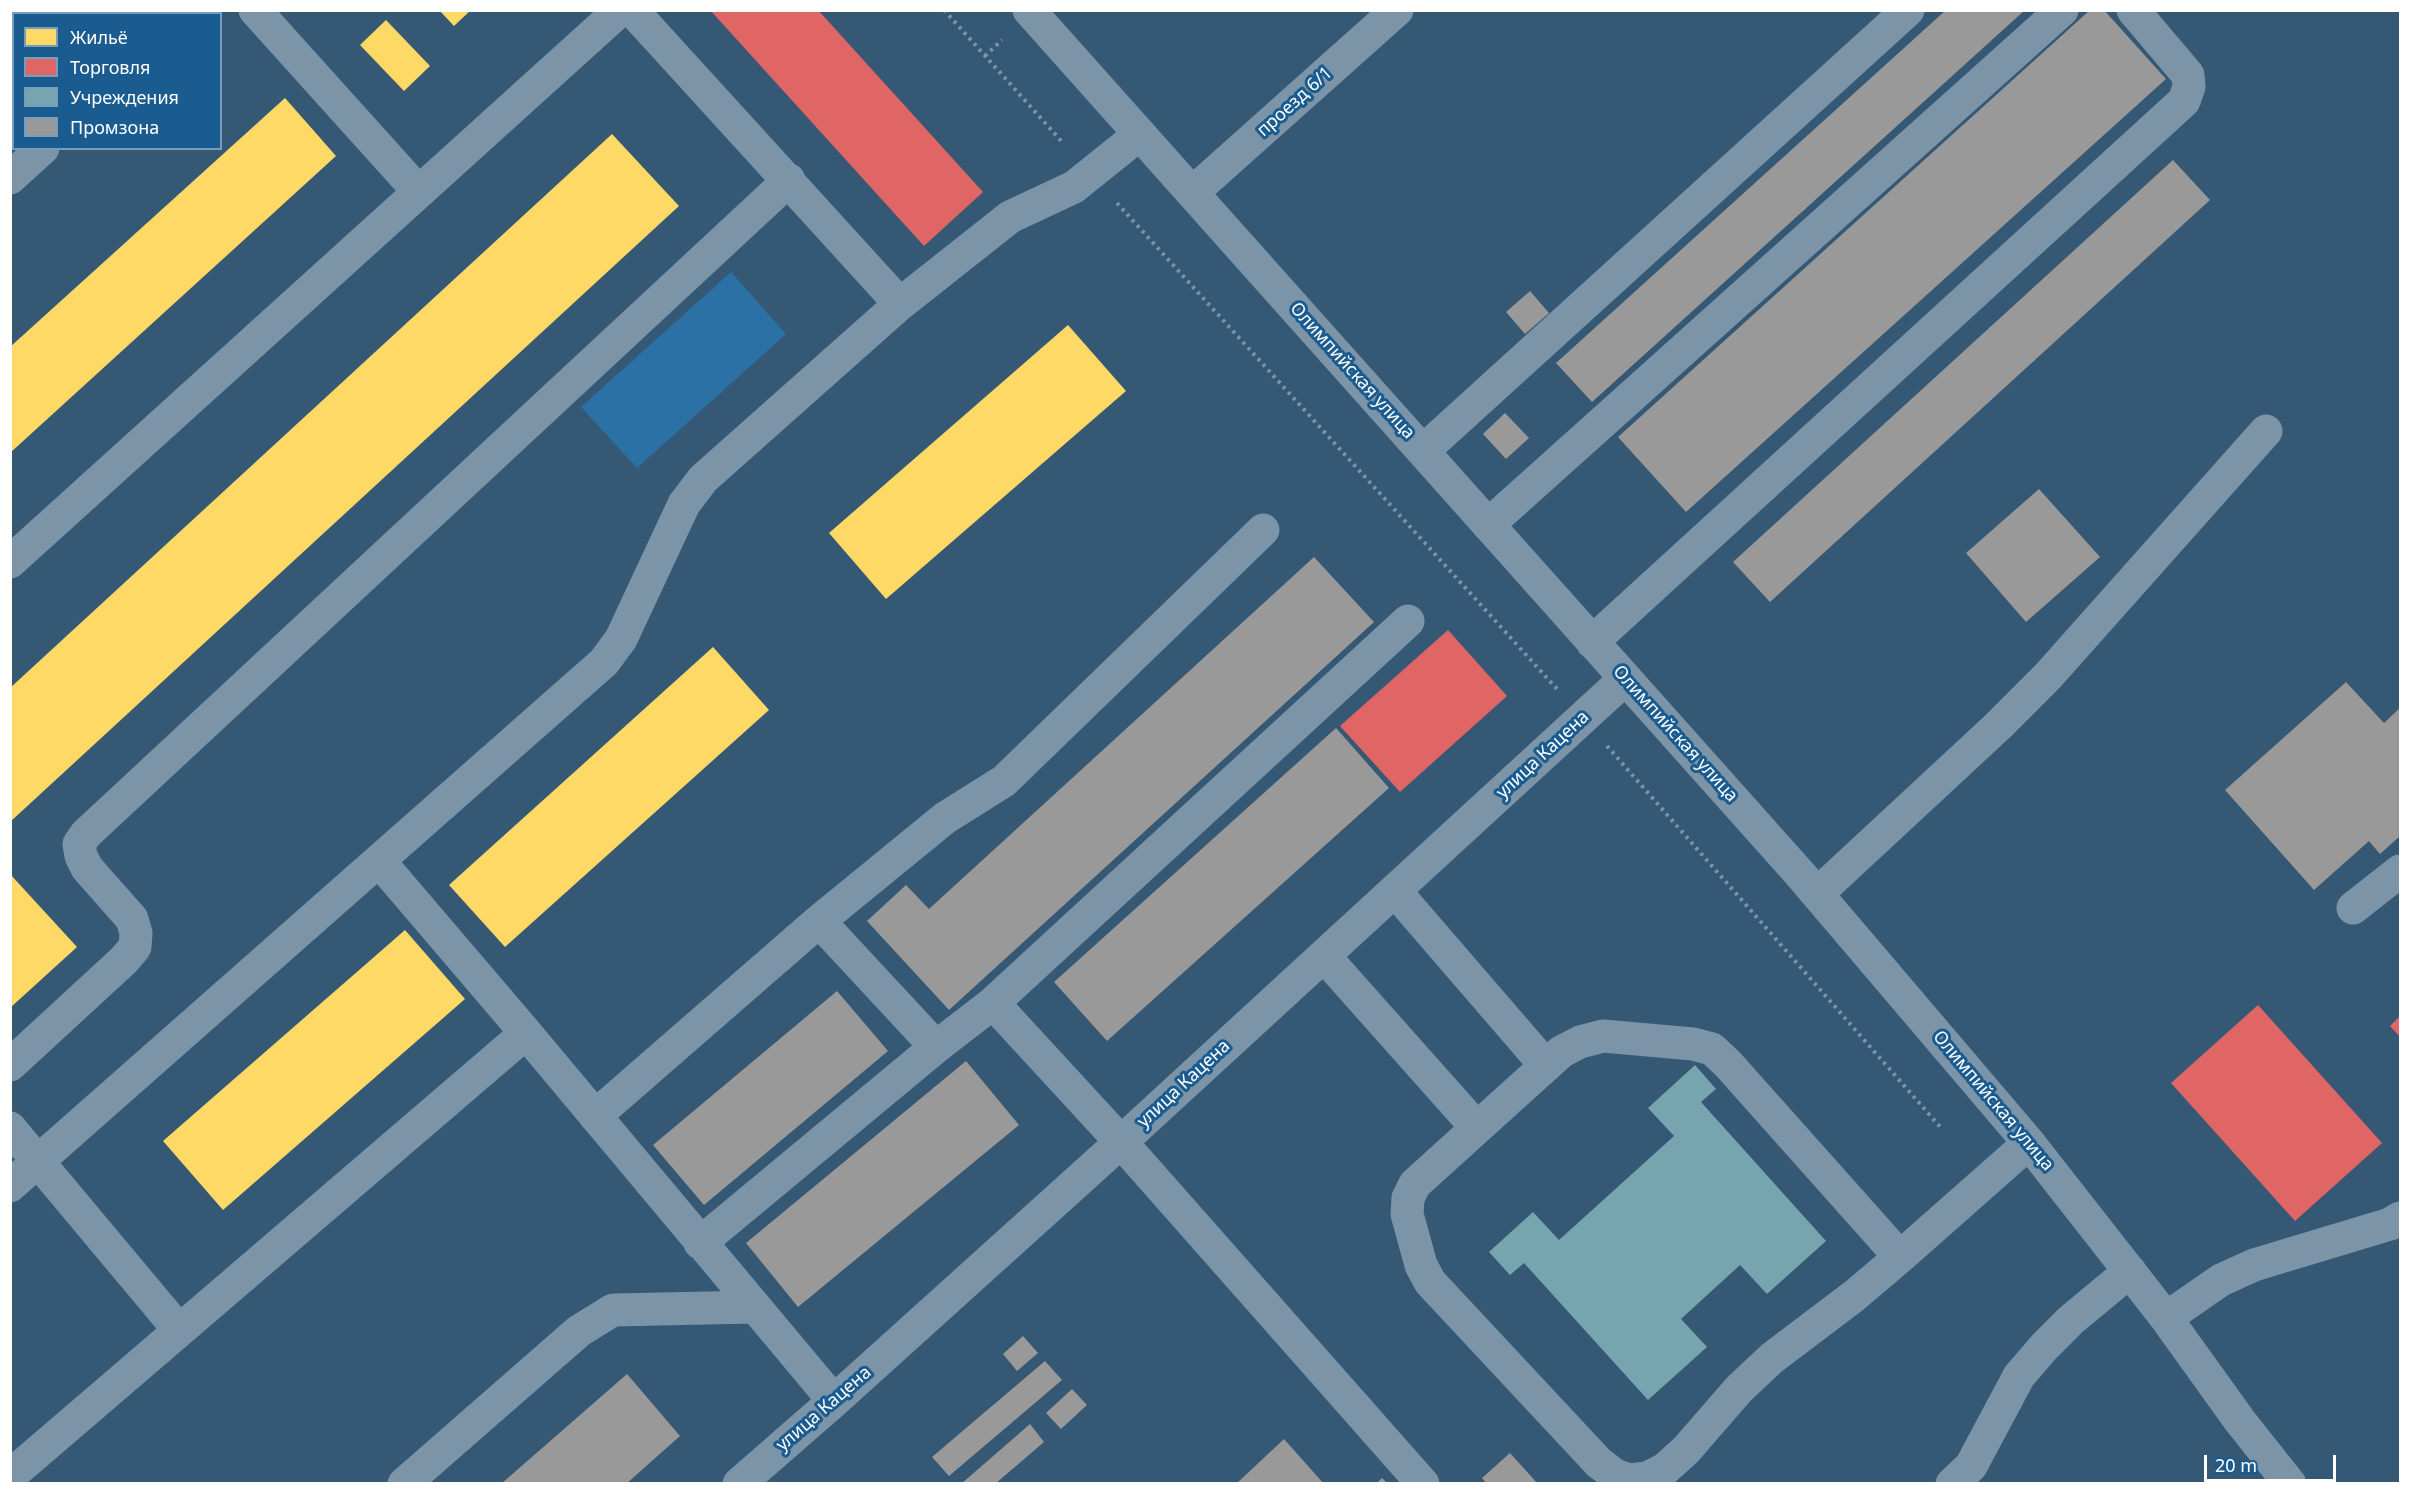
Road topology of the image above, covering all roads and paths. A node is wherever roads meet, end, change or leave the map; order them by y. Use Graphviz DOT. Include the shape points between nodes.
graph roads {
  1 [pos="255,10"];
  2 [pos="620,10"];
  3 [pos="632,10"];
  4 [pos="944,10"];
  5 [pos="1029,10"];
  6 [pos="1397,10"];
  7 [pos="1908,10"];
  8 [pos="2062,10"];
  9 [pos="2133,10"];
  10 [pos="1140,134"];
  11 [pos="1068,148"];
  12 [pos="41,150"];
  13 [pos="10,178"];
  14 [pos="789,180"];
  15 [pos="419,192"];
  16 [pos="1192,193"];
  17 [pos="1114,200"];
  18 [pos="900,304"];
  19 [pos="2266,431"];
  20 [pos="1423,451"];
  21 [pos="1488,525"];
  22 [pos="1263,530"];
  23 [pos="10,562"];
  24 [pos="1408,621"];
  25 [pos="1592,642"];
  26 [pos="1625,679"];
  27 [pos="1583,718"];
  28 [pos="380,862"];
  29 [pos="2400,871"];
  30 [pos="1395,891"];
  31 [pos="1817,894"];
  32 [pos="2353,908"];
  33 [pos="819,921"];
  34 [pos="1324,956"];
  35 [pos="993,1003"];
  36 [pos="526,1034"];
  37 [pos="936,1047"];
  38 [pos="10,1065"];
  39 [pos="1546,1066"];
  40 [pos="595,1116"];
  41 [pos="10,1128"];
  42 [pos="1477,1128"];
  43 [pos="1942,1129"];
  44 [pos="1121,1142"];
  45 [pos="2030,1143"];
  46 [pos="39,1161"];
  47 [pos="10,1186"];
  48 [pos="2400,1218"];
  49 [pos="700,1243"];
  50 [pos="1900,1257"];
  51 [pos="2130,1271"];
  52 [pos="755,1307"];
  53 [pos="2166,1317"];
  54 [pos="179,1330"];
  55 [pos="834,1401"];
  56 [pos="771,1473"];
  57 [pos="10,1476"];
  58 [pos="1970,1478"];
  59 [pos="404,1484"];
  60 [pos="739,1484"];
  61 [pos="1423,1484"];
  62 [pos="2290,1484"];
  1 -- 15 [label="street"];
  2 -- 15 [label="street"];
  3 -- 14 [label="street"];
  4 -- 11 [label="path"];
  5 -- 10 [label="street, Олимпийская улица"];
  6 -- 16 [label="street, проезд 6/1"];
  7 -- 20 [label="street"];
  8 -- 21 [label="street"];
  9 -- 25 [label="street" via="2188,75 2184,101"];
  10 -- 16 [label="street, Олимпийская улица"];
  10 -- 18 [label="street" via="1074,187 1010,217"];
  12 -- 13 [label="street"];
  14 -- 18 [label="street"];
  14 -- 38 [label="street" via="86,834 79,844 81,856 132,919 135,947"];
  15 -- 23 [label="street"];
  16 -- 20 [label="street, Олимпийская улица"];
  17 -- 27 [label="path"];
  18 -- 28 [label="street" via="703,479 684,504 621,639 604,662"];
  19 -- 31 [label="street" via="2048,676"];
  20 -- 21 [label="street, Олимпийская улица"];
  21 -- 25 [label="street, Олимпийская улица"];
  22 -- 33 [label="street" via="1004,782 945,818"];
  24 -- 35 [label="street"];
  25 -- 26 [label="street, Олимпийская улица"];
  26 -- 27 [label="street, улица Кацена"];
  26 -- 31 [label="street, Олимпийская улица"];
  27 -- 30 [label="street, улица Кацена"];
  27 -- 43 [label="path"];
  28 -- 36 [label="street"];
  28 -- 46 [label="street"];
  29 -- 32 [label="street"];
  30 -- 34 [label="street, улица Кацена"];
  30 -- 39 [label="street"];
  31 -- 45 [label="street, Олимпийская улица"];
  33 -- 37 [label="street"];
  33 -- 40 [label="street"];
  34 -- 42 [label="street"];
  34 -- 44 [label="street, улица Кацена"];
  35 -- 37 [label="street"];
  35 -- 44 [label="street"];
  36 -- 40 [label="street"];
  36 -- 54 [label="street"];
  37 -- 49 [label="street"];
  39 -- 42 [label="street"];
  39 -- 50 [label="street" via="1580,1042 1603,1036 1712,1049"];
  40 -- 49 [label="street"];
  41 -- 46 [label="street"];
  42 -- 50 [label="street" via="1415,1184 1408,1198 1407,1214 1421,1265 1430,1282 1599,1463 1629,1480 1647,1478 1665,1469 1772,1358"];
  44 -- 55 [label="street, улица Кацена"];
  44 -- 61 [label="street"];
  45 -- 50 [label="street"];
  45 -- 51 [label="street, Олимпийская улица"];
  46 -- 47 [label="street"];
  46 -- 54 [label="street"];
  48 -- 53 [label="street" via="2254,1265 2221,1280"];
  49 -- 52 [label="street"];
  51 -- 53 [label="street, Олимпийская улица"];
  51 -- 58 [label="street" via="2071,1320 2019,1376"];
  52 -- 55 [label="street"];
  52 -- 59 [label="street" via="613,1310 579,1331"];
  53 -- 62 [label="street, Олимпийская улица"];
  54 -- 57 [label="street"];
  55 -- 56 [label="street, улица Кацена"];
  56 -- 60 [label="street, улица Кацена"];
}
